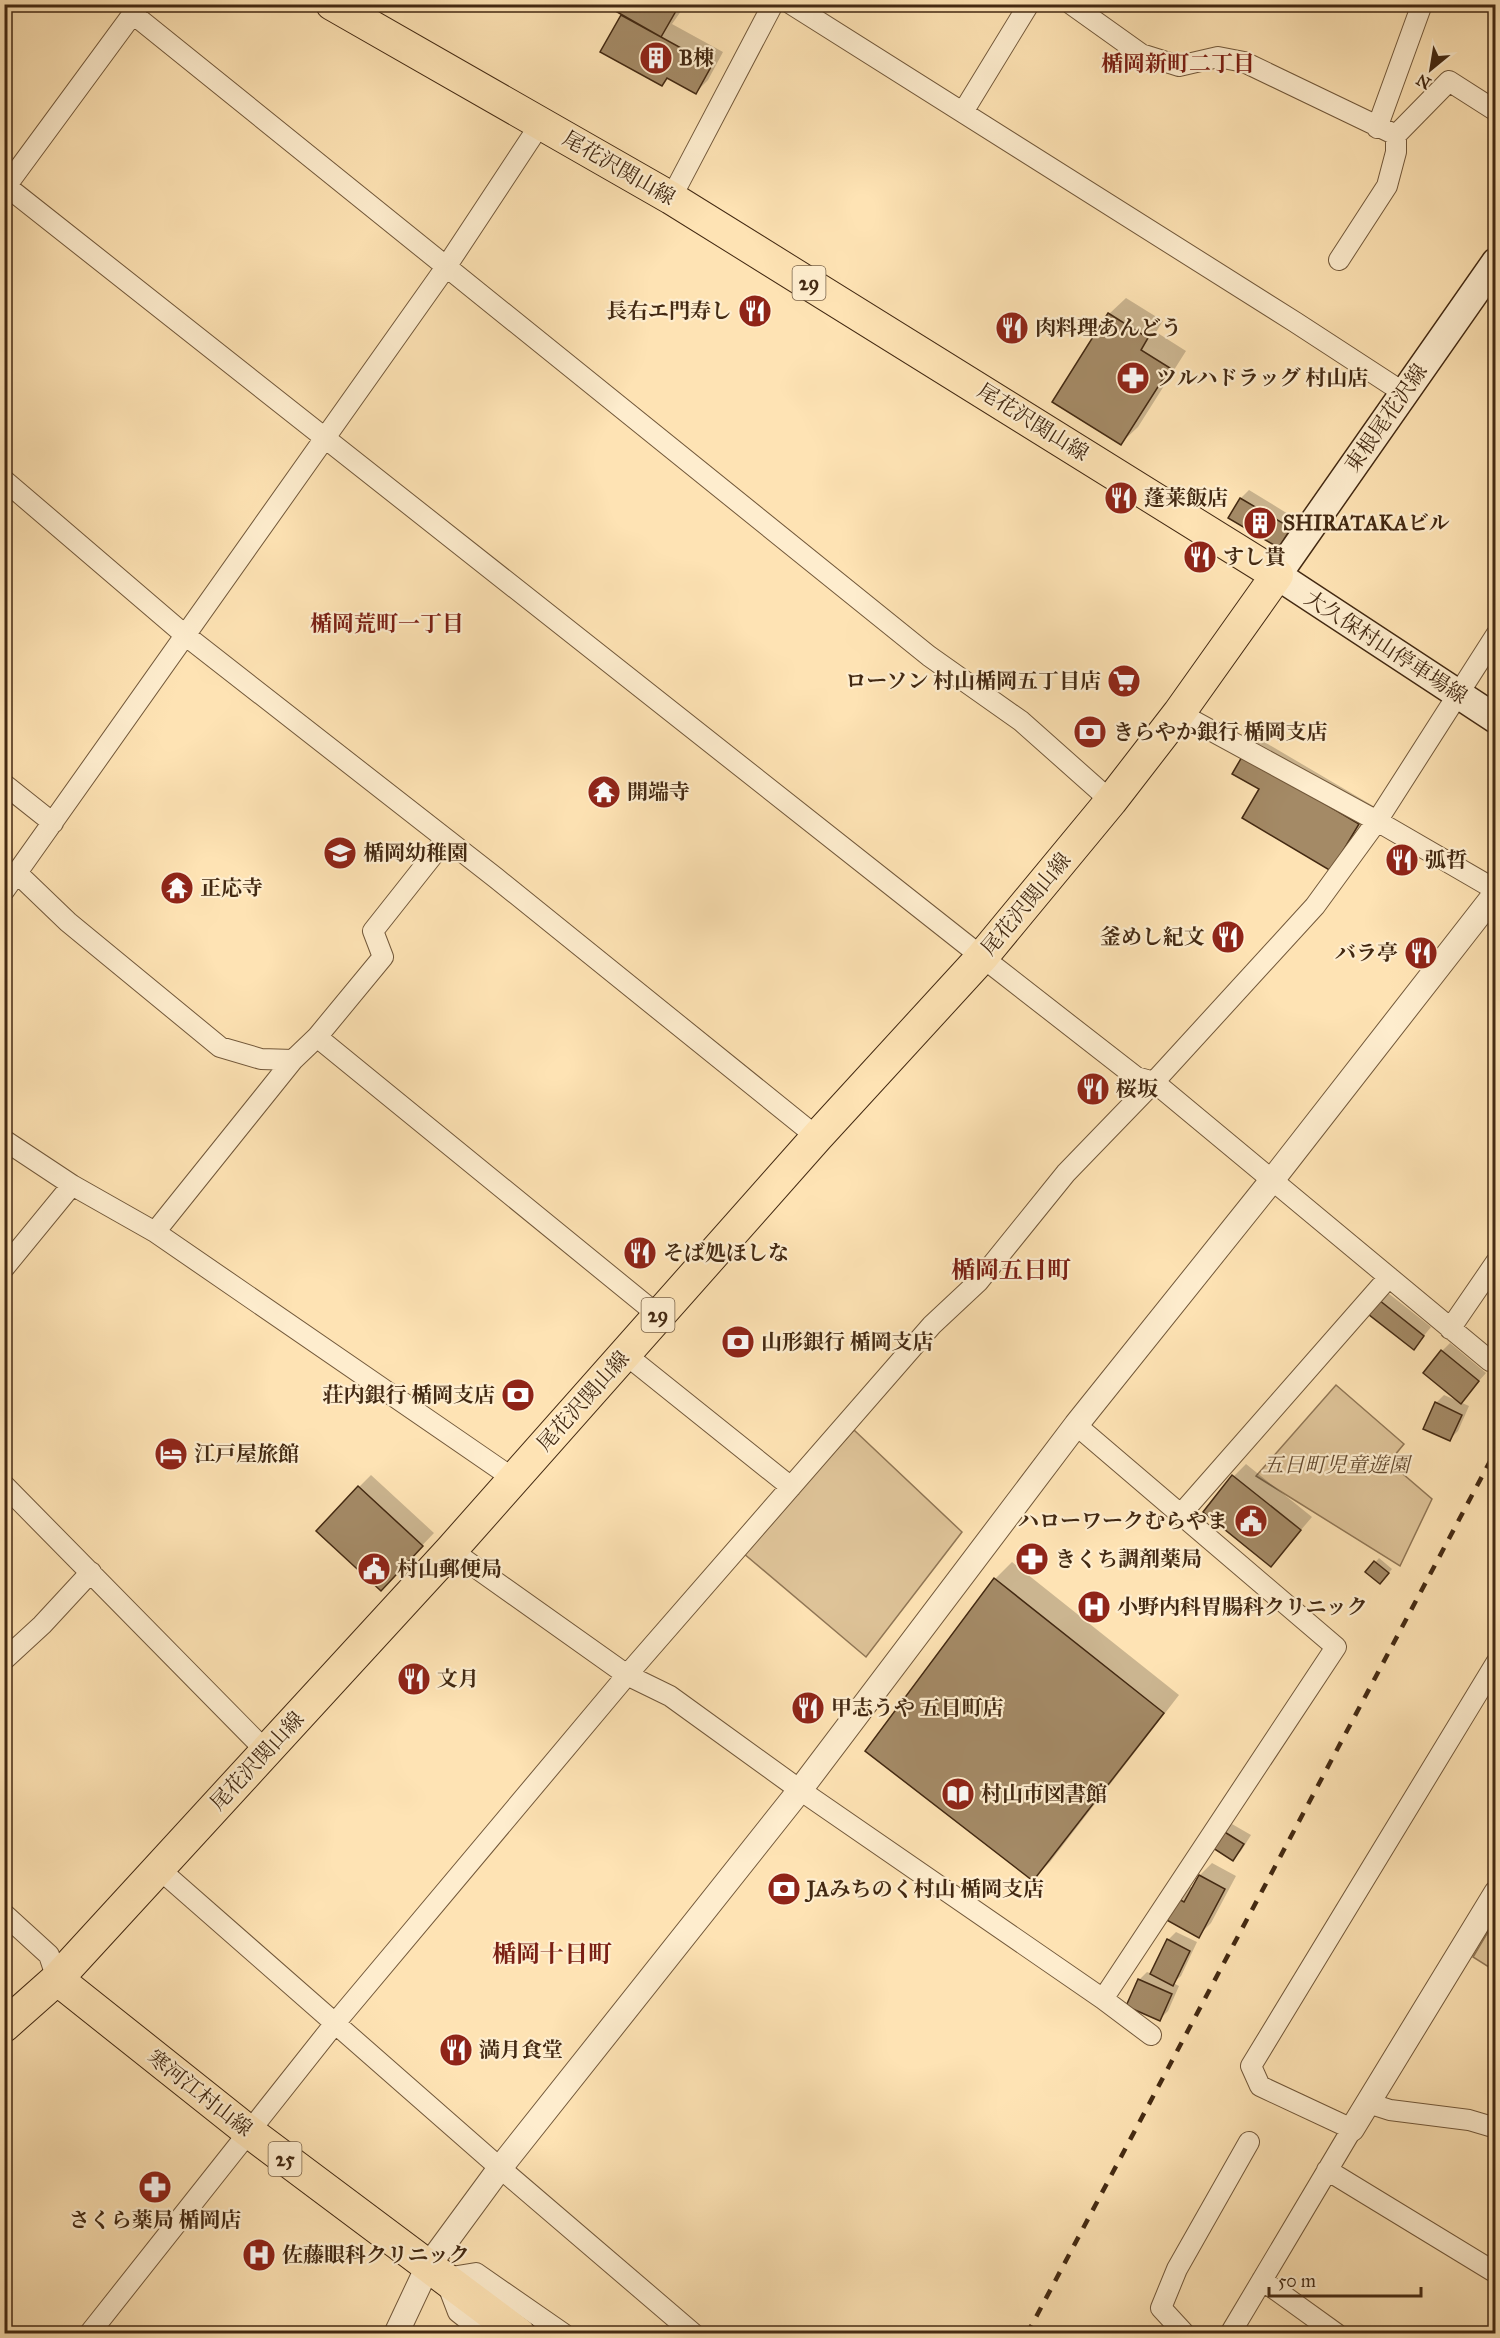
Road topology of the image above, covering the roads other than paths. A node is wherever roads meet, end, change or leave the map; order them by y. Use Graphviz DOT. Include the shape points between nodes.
graph roads {
  1 [pos="332,4"];
  2 [pos="773,4"];
  3 [pos="791,4"];
  4 [pos="1029,4"];
  5 [pos="1071,4"];
  6 [pos="1422,4"];
  7 [pos="137,9"];
  8 [pos="1496,111"];
  9 [pos="963,112"];
  10 [pos="541,123"];
  11 [pos="1377,128"];
  12 [pos="1396,135"];
  13 [pos="5,187"];
  14 [pos="672,198"];
  15 [pos="1339,260"];
  16 [pos="1496,262"];
  17 [pos="446,267"];
  18 [pos="1404,393"];
  19 [pos="326,437"];
  20 [pos="4,480"];
  21 [pos="1277,575"];
  22 [pos="1496,634"];
  23 [pos="185,636"];
  24 [pos="1458,694"];
  25 [pos="1179,713"];
  26 [pos="1496,719"];
  27 [pos="4,784"];
  28 [pos="1111,801"];
  29 [pos="1377,821"];
  30 [pos="52,823"];
  31 [pos="445,840"];
  32 [pos="17,873"];
  33 [pos="4,891"];
  34 [pos="1496,892"];
  35 [pos="982,957"];
  36 [pos="317,1037"];
  37 [pos="293,1060"];
  38 [pos="1154,1082"];
  39 [pos="817,1137"];
  40 [pos="4,1140"];
  41 [pos="1273,1179"];
  42 [pos="72,1185"];
  43 [pos="155,1232"];
  44 [pos="1496,1263"];
  45 [pos="4,1268"];
  46 [pos="1389,1277"];
  47 [pos="658,1315"];
  48 [pos="1450,1329"];
  49 [pos="625,1354"];
  50 [pos="1490,1361"];
  51 [pos="1076,1425"];
  52 [pos="514,1479"];
  53 [pos="4,1485"];
  54 [pos="791,1487"];
  55 [pos="1181,1514"];
  56 [pos="451,1550"];
  57 [pos="91,1572"];
  58 [pos="4,1660"];
  59 [pos="1496,1663"];
  60 [pos="627,1676"];
  61 [pos="266,1751"];
  62 [pos="800,1790"];
  63 [pos="158,1868"];
  64 [pos="1496,1893"];
  65 [pos="4,1914"];
  66 [pos="57,1979"];
  67 [pos="1102,1999"];
  68 [pos="336,2022"];
  69 [pos="4,2026"];
  70 [pos="1151,2035"];
  71 [pos="1368,2103"];
  72 [pos="1496,2128"];
  73 [pos="1352,2129"];
  74 [pos="248,2131"];
  75 [pos="1249,2142"];
  76 [pos="500,2168"];
  77 [pos="1327,2170"];
  78 [pos="436,2272"];
  79 [pos="1496,2273"];
  80 [pos="1262,2280"];
  81 [pos="89,2334"];
  82 [pos="396,2334"];
  83 [pos="486,2334"];
  84 [pos="519,2334"];
  85 [pos="564,2334"];
  86 [pos="694,2334"];
  87 [pos="1185,2334"];
  88 [pos="1230,2334"];
  89 [pos="1337,2334"];
  1 -- 10 [label="main road, 尾花沢関山線 / 29"];
  2 -- 14 [label="street"];
  3 -- 9 [label="street"];
  4 -- 9 [label="street"];
  5 -- 11 [label="street" via="1141,54 1179,66 1218,57 1244,62"];
  6 -- 11 [label="street"];
  7 -- 13 [label="street"];
  7 -- 17 [label="street"];
  8 -- 12 [label="street" via="1449,81"];
  9 -- 18 [label="street"];
  10 -- 14 [label="main road, 尾花沢関山線 / 29"];
  10 -- 17 [label="street"];
  11 -- 12 [label="street"];
  12 -- 15 [label="street" via="1387,186"];
  13 -- 19 [label="street"];
  14 -- 21 [label="main road, 尾花沢関山線 / 29"];
  16 -- 18 [label="main road, 東根尾花沢線"];
  17 -- 19 [label="street"];
  17 -- 28 [label="street" via="929,656 1021,721"];
  18 -- 21 [label="main road, 東根尾花沢線"];
  19 -- 23 [label="street"];
  19 -- 35 [label="street"];
  20 -- 23 [label="street"];
  21 -- 24 [label="main road, 大久保村山停車場線"];
  21 -- 25 [label="main road, 尾花沢関山線 / 29"];
  22 -- 24 [label="street"];
  23 -- 30 [label="street"];
  23 -- 31 [label="street"];
  24 -- 26 [label="main road, 大久保村山停車場線"];
  24 -- 29 [label="street"];
  25 -- 28 [label="main road, 尾花沢関山線 / 29"];
  25 -- 29 [label="street"];
  27 -- 30 [label="street"];
  28 -- 35 [label="main road, 尾花沢関山線 / 29"];
  29 -- 34 [label="street"];
  29 -- 38 [label="street" via="1315,906"];
  30 -- 32 [label="street"];
  31 -- 36 [label="street" via="373,931 383,957"];
  31 -- 39 [label="street"];
  32 -- 33 [label="street"];
  32 -- 37 [label="street" via="68,922 220,1047 261,1059"];
  34 -- 41 [label="street"];
  35 -- 38 [label="street" via="1136,1077"];
  35 -- 39 [label="main road, 尾花沢関山線 / 29"];
  36 -- 37 [label="street"];
  36 -- 47 [label="street"];
  37 -- 43 [label="street"];
  38 -- 41 [label="street"];
  38 -- 54 [label="street" via="1066,1173 978,1282 932,1325"];
  39 -- 47 [label="main road, 尾花沢関山線 / 29"];
  40 -- 42 [label="street"];
  41 -- 46 [label="street"];
  41 -- 51 [label="street"];
  42 -- 43 [label="street"];
  42 -- 45 [label="street"];
  43 -- 52 [label="street"];
  44 -- 48 [label="street"];
  46 -- 48 [label="street"];
  46 -- 55 [label="street"];
  47 -- 49 [label="main road, 尾花沢関山線 / 29"];
  48 -- 50 [label="street"];
  49 -- 52 [label="main road, 尾花沢関山線 / 29"];
  49 -- 54 [label="street"];
  51 -- 55 [label="street"];
  51 -- 62 [label="street"];
  52 -- 56 [label="main road, 尾花沢関山線 / 29"];
  53 -- 57 [label="street"];
  54 -- 60 [label="street"];
  55 -- 67 [label="street" via="1336,1647"];
  56 -- 60 [label="street"];
  56 -- 61 [label="main road, 尾花沢関山線 / 29"];
  57 -- 58 [label="street"];
  57 -- 61 [label="street"];
  59 -- 73 [label="street" via="1251,2066 1260,2086"];
  60 -- 62 [label="street" via="670,1696"];
  60 -- 68 [label="street"];
  61 -- 63 [label="main road, 尾花沢関山線 / 29"];
  62 -- 67 [label="street"];
  62 -- 76 [label="street"];
  63 -- 66 [label="main road, 尾花沢関山線 / 29"];
  63 -- 68 [label="street"];
  64 -- 71 [label="street"];
  65 -- 66 [label="street" via="49,1955"];
  66 -- 69 [label="main road, 尾花沢関山線 / 29"];
  66 -- 74 [label="main road, 寒河江村山線 / 25"];
  67 -- 70 [label="street"];
  68 -- 74 [label="street"];
  68 -- 76 [label="street"];
  71 -- 72 [label="street"];
  71 -- 73 [label="street"];
  73 -- 77 [label="street"];
  74 -- 78 [label="main road, 寒河江村山線 / 25"];
  74 -- 81 [label="street"];
  75 -- 87 [label="street" via="1177,2269 1161,2308"];
  76 -- 78 [label="street"];
  76 -- 86 [label="street"];
  77 -- 79 [label="street"];
  77 -- 80 [label="street"];
  78 -- 82 [label="street"];
  78 -- 83 [label="street" via="458,2312"];
  78 -- 84 [label="main road, 寒河江村山線 / 25"];
  78 -- 85 [label="street" via="476,2273"];
  80 -- 88 [label="street"];
  80 -- 89 [label="street"];
}
